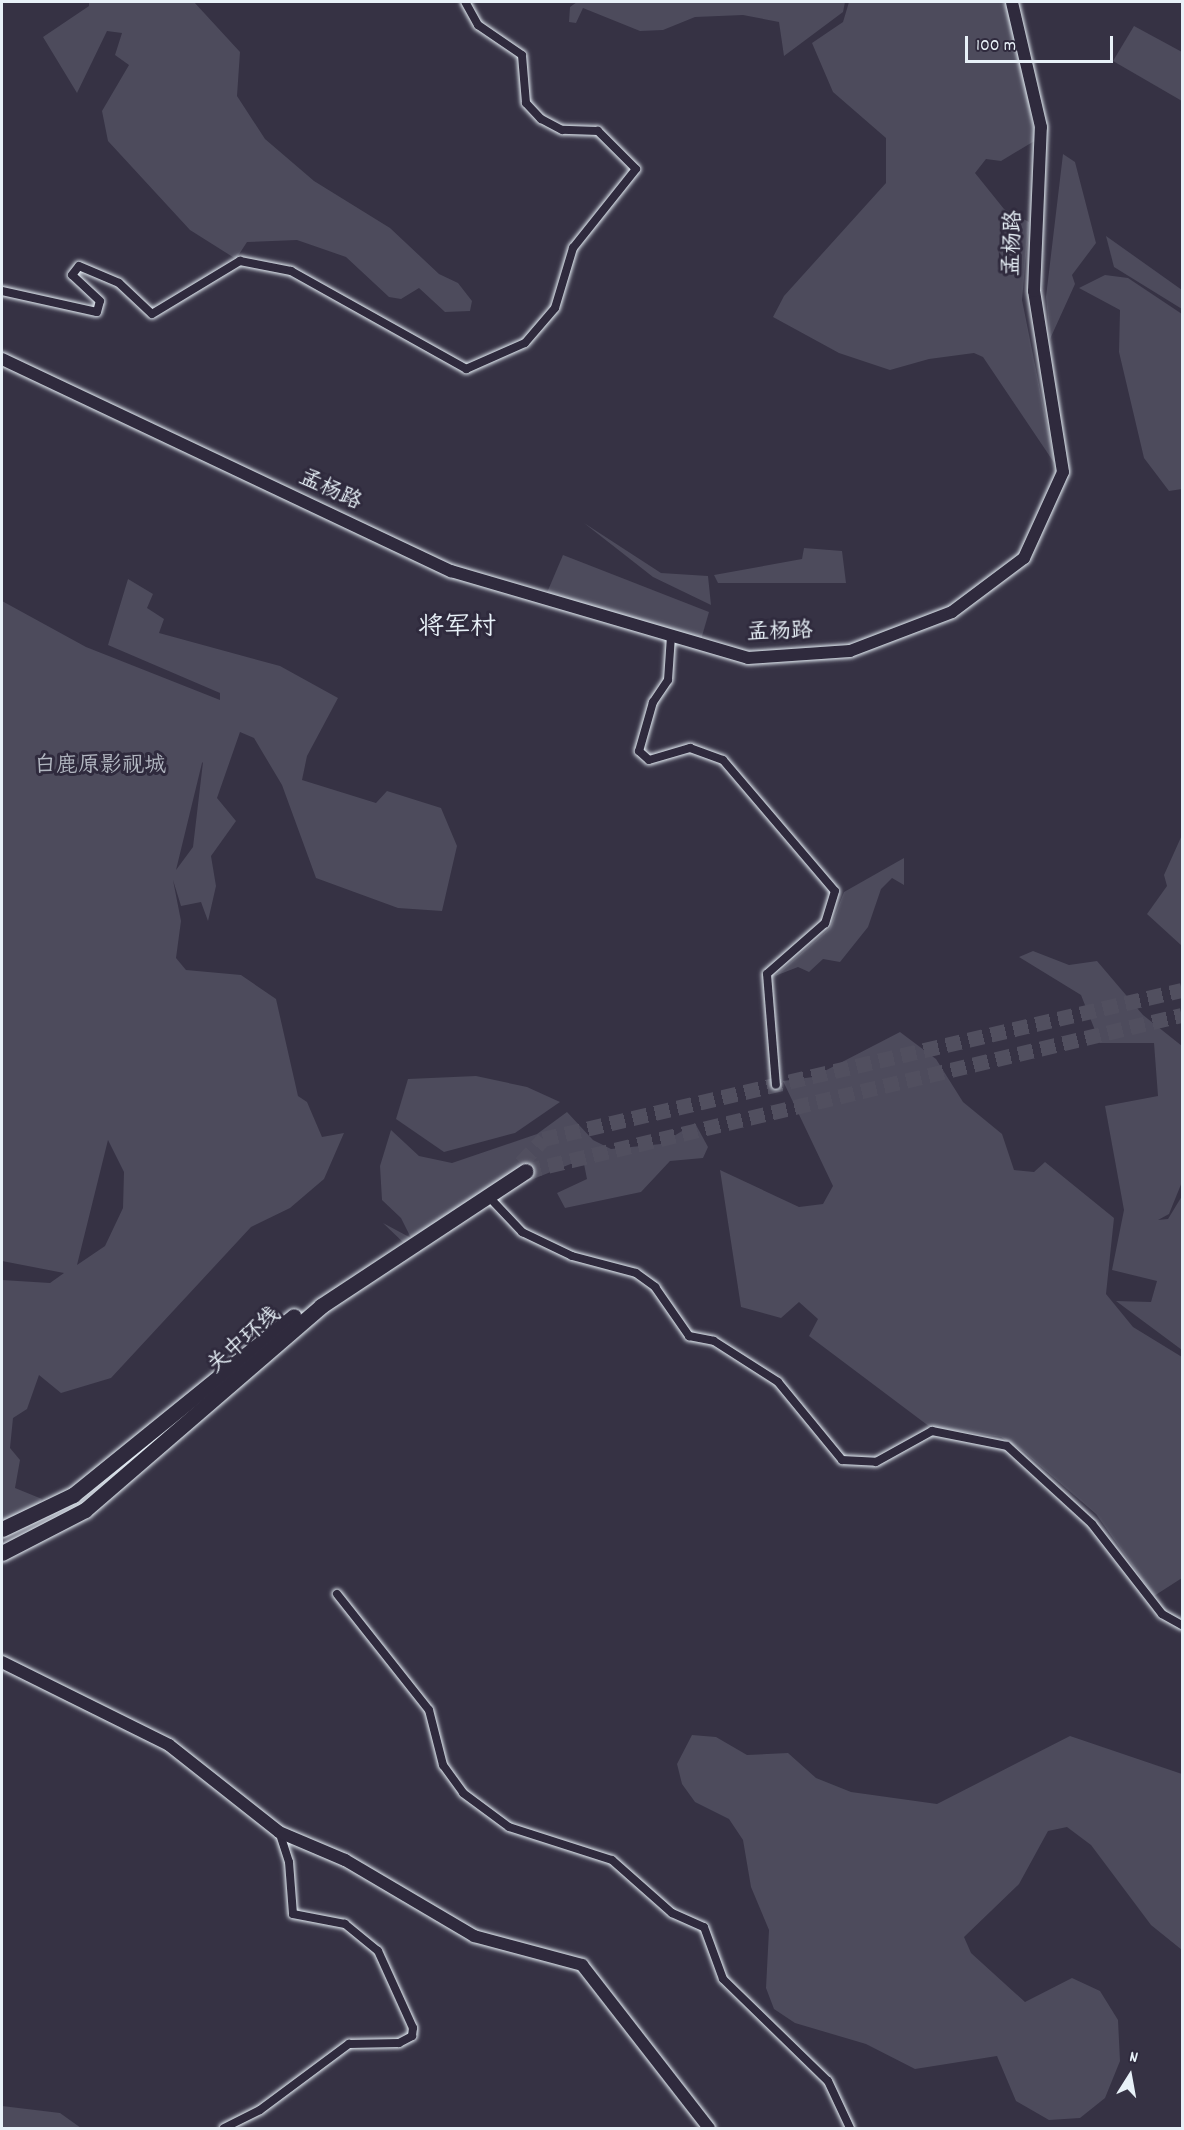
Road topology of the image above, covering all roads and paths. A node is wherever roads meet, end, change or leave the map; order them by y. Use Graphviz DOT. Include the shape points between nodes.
graph roads {
  1 [pos="465,2"];
  2 [pos="1012,2"];
  3 [pos="2,291"];
  4 [pos="2,359"];
  5 [pos="671,636"];
  6 [pos="776,1085"];
  7 [pos="488,1196"];
  8 [pos="2,1529"];
  9 [pos="2,1553"];
  10 [pos="337,1594"];
  11 [pos="1182,1625"];
  12 [pos="2,1662"];
  13 [pos="279,1832"];
  14 [pos="224,2128"];
  15 [pos="709,2128"];
  16 [pos="850,2128"];
  1 -- 3 [label="street" via="478,25 522,55 526,102 541,119 562,130 598,131 636,169 573,248 555,308 525,343 466,369 291,271 240,261 152,314 119,284 79,266 72,275 100,301 97,312"];
  2 -- 5 [label="main road, 孟杨路" via="1041,127 1034,291 1063,472 1024,558 952,612 850,651 748,658"];
  4 -- 5 [label="main road, 孟杨路" via="451,571"];
  5 -- 6 [label="street" via="668,680 653,702 639,751 649,760 690,748 723,760 835,891 825,923 767,974"];
  7 -- 8 [label="highway, 关中环线" via="523,1167 316,1299 73,1495"];
  7 -- 9 [label="highway, 关中环线" via="321,1306 85,1510"];
  7 -- 11 [label="street" via="522,1232 572,1256 636,1273 655,1287 689,1336 714,1341 778,1382 842,1460 876,1462 909,1439 932,1431 1007,1446 1092,1524 1162,1614"];
  10 -- 16 [label="street" via="429,1710 443,1765 464,1792 509,1827 612,1860 672,1913 704,1928 723,1979 828,2081"];
  12 -- 13 [label="main road" via="169,1745"];
  13 -- 14 [label="street" via="289,1862 293,1914 345,1924 378,1951 413,2028 412,2036 399,2043 349,2044 260,2110"];
  13 -- 15 [label="main road" via="345,1860 474,1936 582,1965"];
}
